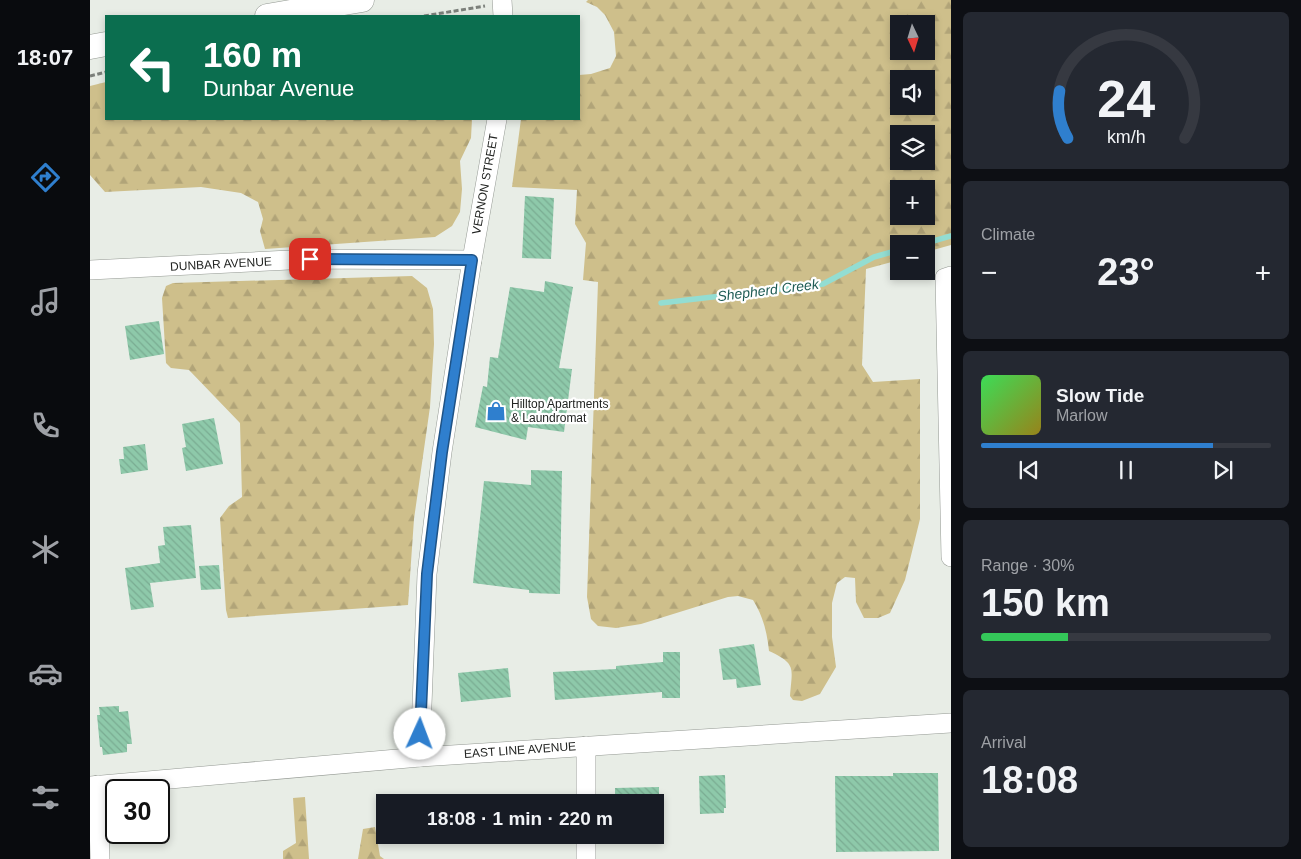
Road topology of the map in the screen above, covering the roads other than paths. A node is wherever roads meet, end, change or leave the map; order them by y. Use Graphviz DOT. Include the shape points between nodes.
graph roads {
  1 [pos="362,0"];
  2 [pos="502,0"];
  3 [pos="273,15"];
  4 [pos="503,15"];
  5 [pos="105,44"];
  6 [pos="90,47"];
  7 [pos="497,120"];
  8 [pos="472,260"];
  9 [pos="90,270"];
  10 [pos="948,277"];
  11 [pos="951,557"];
  12 [pos="951,723"];
  13 [pos="586,746"];
  14 [pos="420,757"];
  15 [pos="94,785"];
  16 [pos="586,794"];
  17 [pos="586,844"];
  18 [pos="100,859"];
  19 [pos="586,859"];
  1 -- 3 [label="street"];
  2 -- 4 [label="street"];
  5 -- 6 [label="street"];
  7 -- 8 [label="street, VERNON STREET"];
  8 -- 9 [label="street, DUNBAR AVENUE" via="310,259"];
  8 -- 14 [label="street, VERNON STREET" via="427,574"];
  10 -- 11 [label="street"];
  12 -- 13 [label="street, EAST LINE AVENUE"];
  13 -- 14 [label="street, EAST LINE AVENUE"];
  13 -- 16 [label="street"];
  14 -- 15 [label="street, EAST LINE AVENUE"];
  15 -- 18 [label="street"];
  17 -- 19 [label="street"];
}
